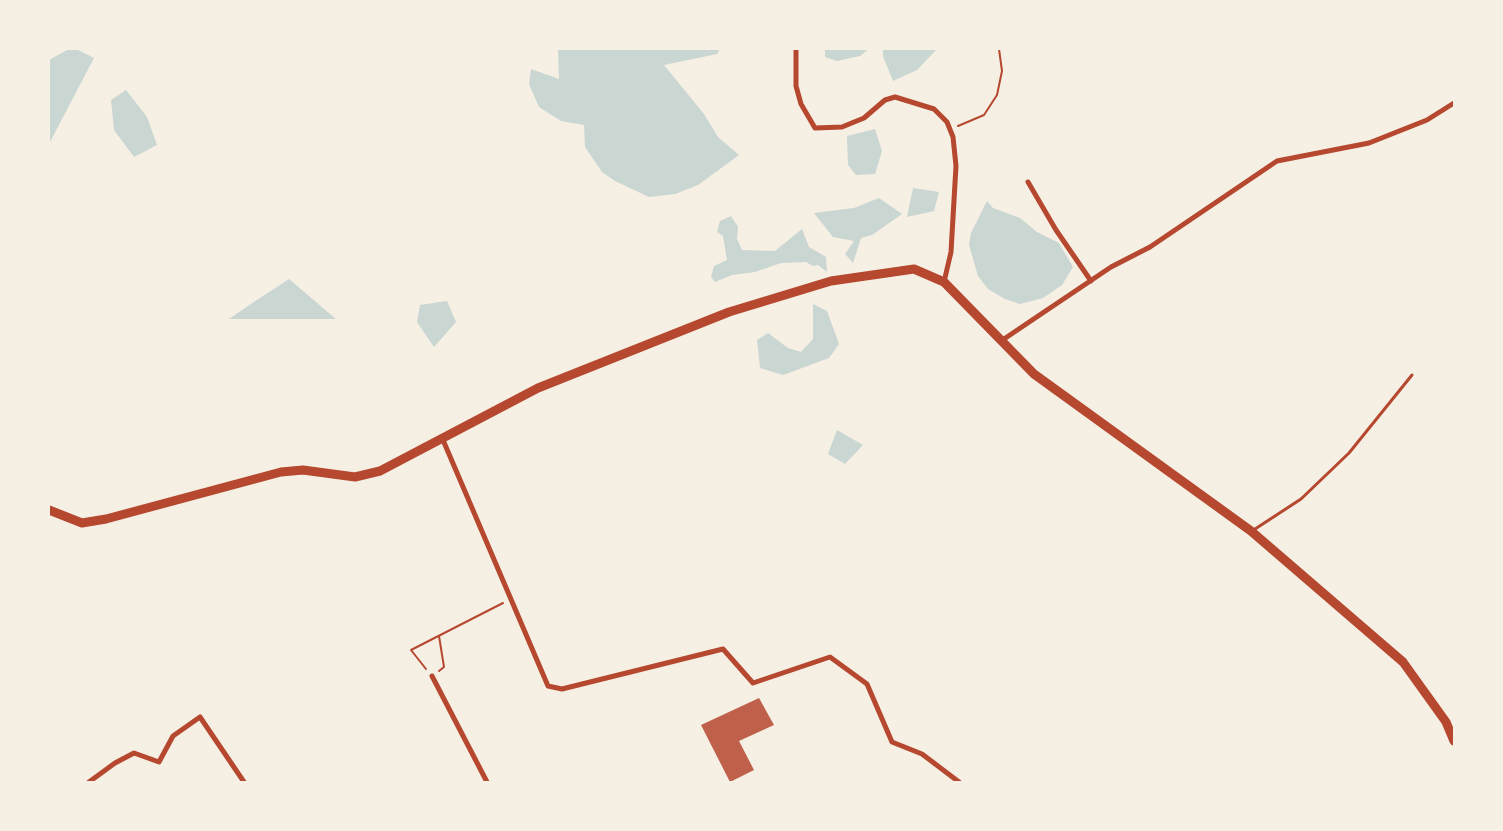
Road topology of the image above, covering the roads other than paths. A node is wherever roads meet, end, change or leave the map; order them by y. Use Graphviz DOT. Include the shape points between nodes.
graph roads {
  1 [pos="796,49"];
  2 [pos="1454,103"];
  3 [pos="1028,182"];
  4 [pos="1091,281"];
  5 [pos="944,282"];
  6 [pos="1001,341"];
  7 [pos="1412,375"];
  8 [pos="443,440"];
  9 [pos="49,510"];
  10 [pos="1251,531"];
  11 [pos="432,676"];
  12 [pos="1454,741"];
  13 [pos="89,782"];
  14 [pos="244,782"];
  15 [pos="487,782"];
  16 [pos="959,782"];
  1 -- 5 [label="street" via="796,86 801,104 815,128 842,127 864,118 885,100 895,97 934,109 951,129 956,166 951,252"];
  2 -- 4 [label="street" via="1427,120 1369,143 1277,161 1150,247"];
  3 -- 4 [label="street"];
  4 -- 6 [label="street"];
  5 -- 6 [label="street"];
  5 -- 8 [label="street" via="914,269 831,281 729,312 538,388"];
  6 -- 10 [label="street" via="1034,374"];
  7 -- 10 [label="lane" via="1342,460 1301,499"];
  8 -- 9 [label="street" via="380,471 355,478 303,470 281,472 82,523"];
  8 -- 16 [label="street" via="544,681 554,689 723,649 753,683 830,657 867,684 892,742 922,754"];
  10 -- 12 [label="street" via="1404,662 1446,722"];
  11 -- 15 [label="street"];
  13 -- 14 [label="street" via="134,753 159,762 173,736 200,717"];
}
